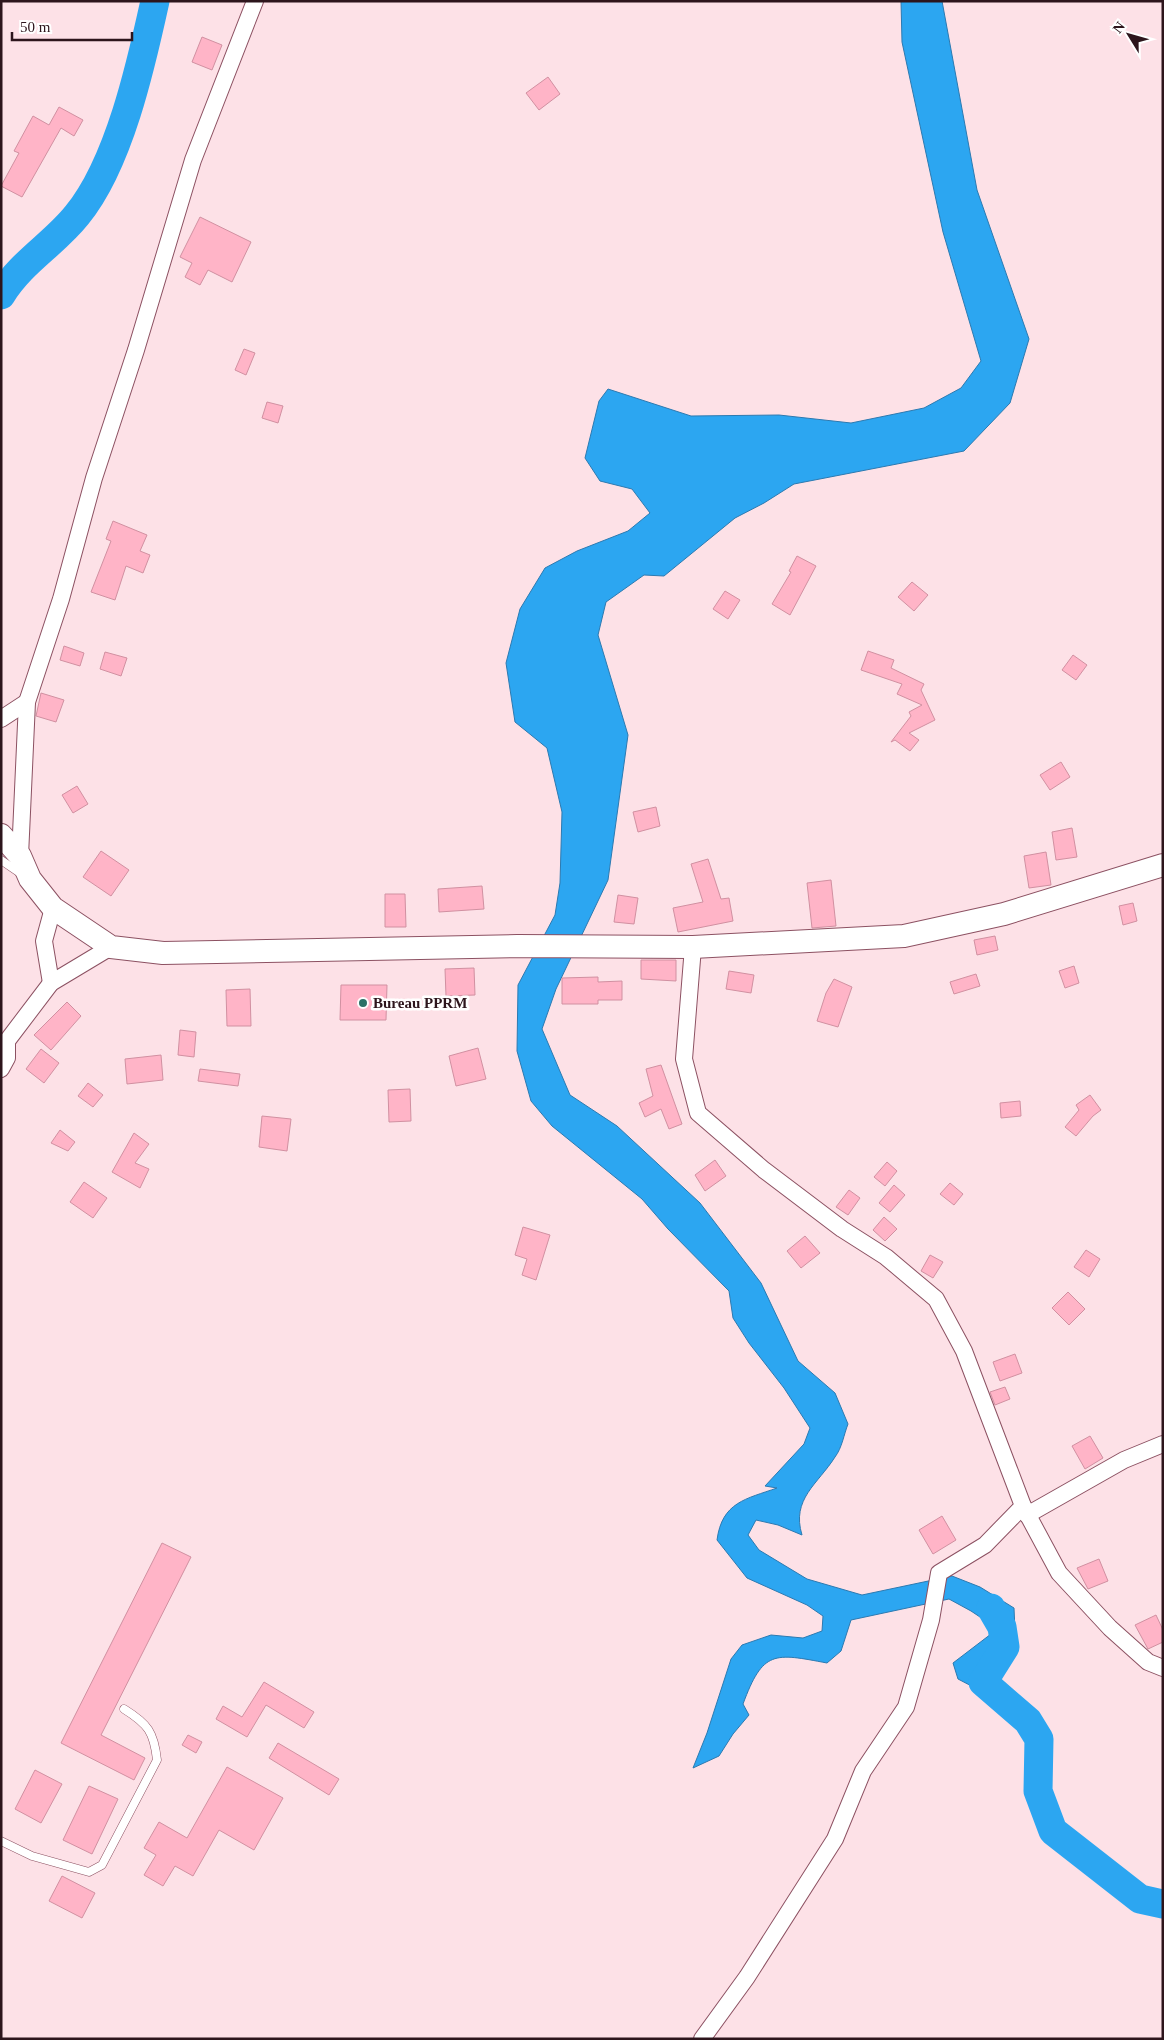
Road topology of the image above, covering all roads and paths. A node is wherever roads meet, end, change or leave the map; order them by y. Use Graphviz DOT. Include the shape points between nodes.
graph roads {
  1 [pos="255,1"];
  2 [pos="26,702"];
  3 [pos="1,719"];
  4 [pos="1,835"];
  5 [pos="11,858"];
  6 [pos="1163,865"];
  7 [pos="53,908"];
  8 [pos="111,947"];
  9 [pos="693,947"];
  10 [pos="51,983"];
  11 [pos="4,1042"];
  12 [pos="1,1069"];
  13 [pos="1163,1444"];
  14 [pos="1025,1510"];
  15 [pos="1163,1668"];
  16 [pos="124,1709"];
  17 [pos="1,1841"];
  18 [pos="702,2039"];
  1 -- 2 [label="street" via="193,160 94,478 62,599"];
  2 -- 3 [label="street"];
  2 -- 5 [label="street"];
  4 -- 5 [label="main road"];
  5 -- 7 [label="main road"];
  6 -- 9 [label="main road" via="1004,914 904,936"];
  7 -- 8 [label="main road"];
  7 -- 10 [label="street" via="44,941"];
  8 -- 9 [label="main road" via="163,953 517,946"];
  8 -- 10 [label="street"];
  9 -- 14 [label="street" via="684,1059 698,1113 764,1170 842,1229 886,1257 936,1299 964,1351"];
  10 -- 11 [label="street"];
  11 -- 12 [label="street" via="7,1058"];
  13 -- 14 [label="street"];
  14 -- 15 [label="street" via="1059,1573 1110,1628 1148,1662"];
  14 -- 18 [label="street" via="985,1545 939,1573 931,1620 906,1707 863,1771 835,1839 747,1977"];
  16 -- 17 [label="lane" via="144,1721 155,1740 157,1760 102,1865 89,1872 32,1856"];
}
